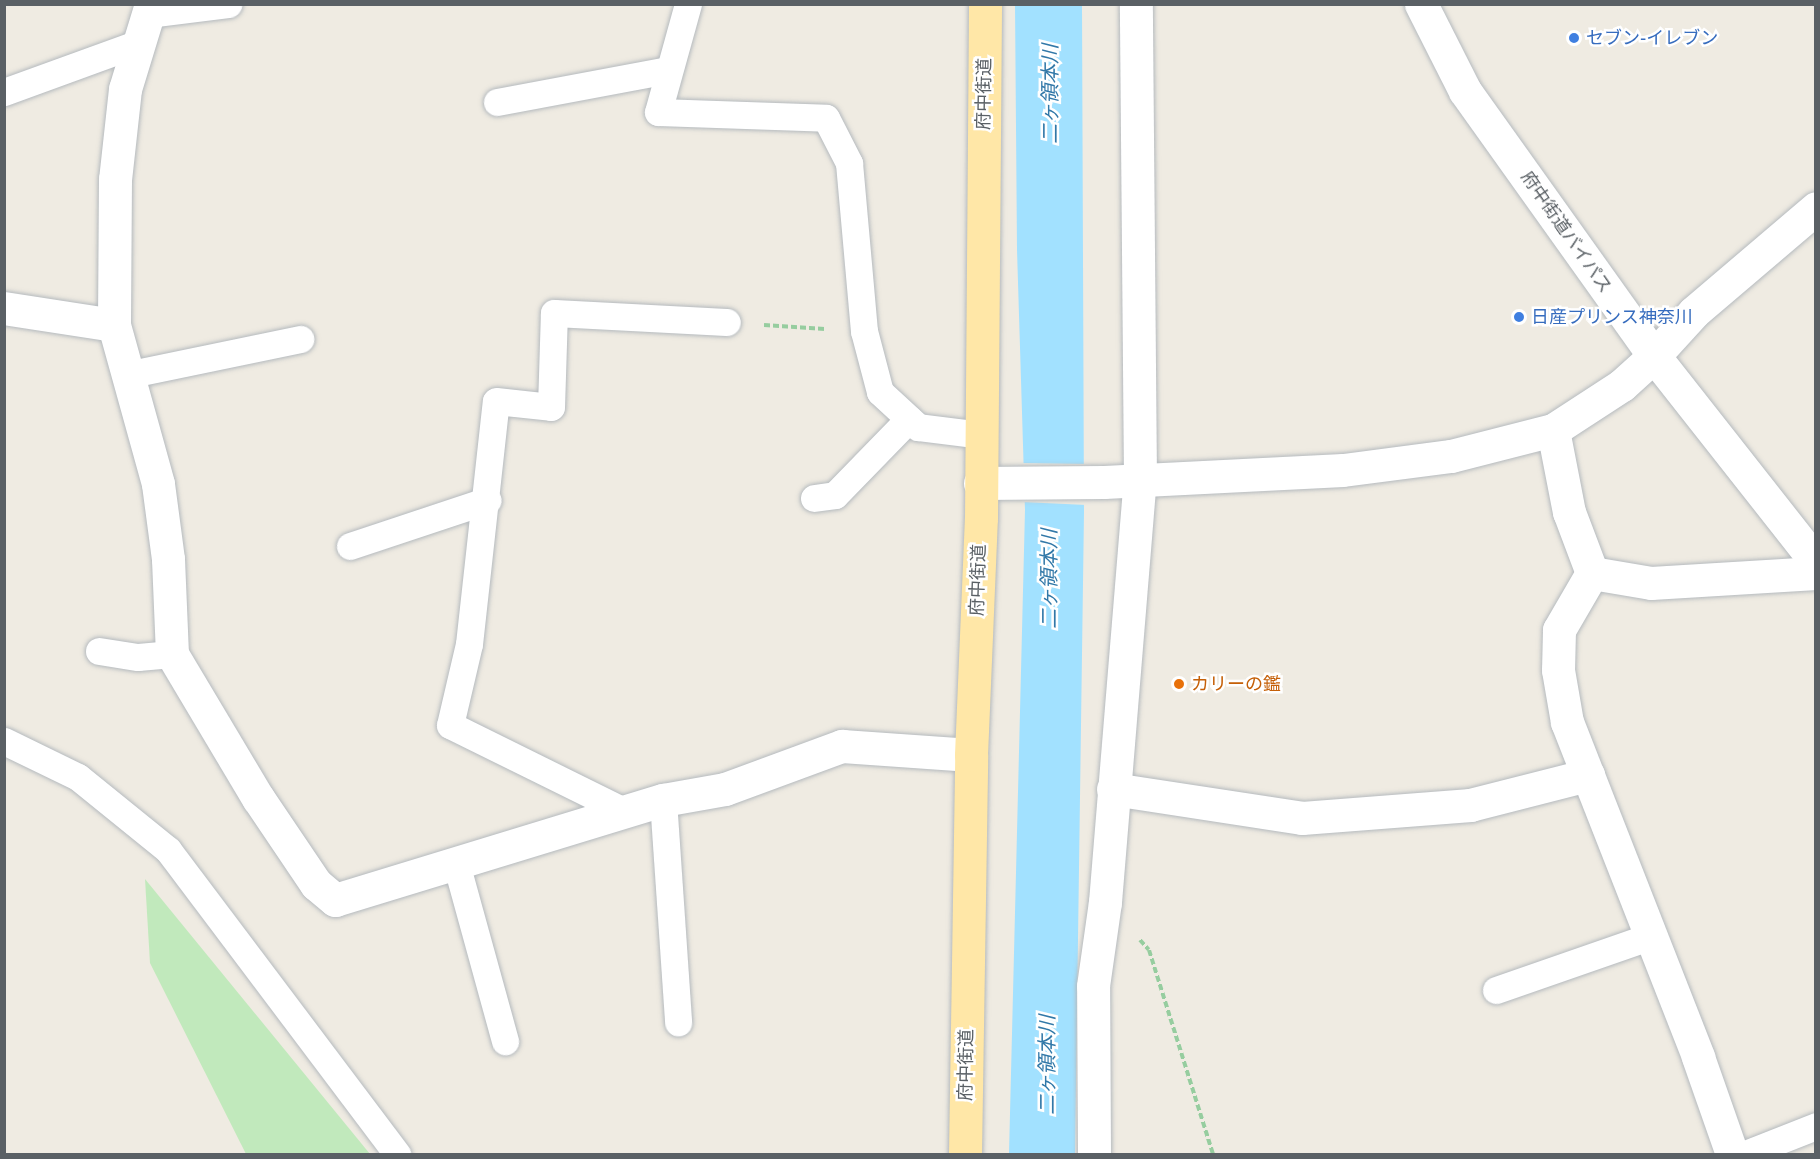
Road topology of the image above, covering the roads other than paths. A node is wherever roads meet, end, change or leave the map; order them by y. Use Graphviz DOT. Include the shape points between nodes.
graph roads {
  1 [pos="228,4"];
  2 [pos="688,4"];
  3 [pos="986,4"];
  4 [pos="1136,4"];
  5 [pos="1421,4"];
  6 [pos="150,9"];
  7 [pos="136,44"];
  8 [pos="668,70"];
  9 [pos="4,92"];
  10 [pos="497,102"];
  11 [pos="1815,208"];
  12 [pos="4,308"];
  13 [pos="727,322"];
  14 [pos="114,325"];
  15 [pos="300,339"];
  16 [pos="1654,356"];
  17 [pos="131,374"];
  18 [pos="909,419"];
  19 [pos="1552,430"];
  20 [pos="981,435"];
  21 [pos="1140,480"];
  22 [pos="980,483"];
  23 [pos="814,498"];
  24 [pos="488,500"];
  25 [pos="350,546"];
  26 [pos="1815,562"];
  27 [pos="1592,573"];
  28 [pos="1815,573"];
  29 [pos="99,651"];
  30 [pos="172,654"];
  31 [pos="4,741"];
  32 [pos="971,755"];
  33 [pos="1588,774"];
  34 [pos="1113,789"];
  35 [pos="663,800"];
  36 [pos="624,812"];
  37 [pos="456,863"];
  38 [pos="1651,936"];
  39 [pos="1496,990"];
  40 [pos="678,1022"];
  41 [pos="505,1041"];
  42 [pos="1815,1126"];
  43 [pos="397,1155"];
  44 [pos="965,1155"];
  45 [pos="1094,1155"];
  46 [pos="1732,1155"];
  47 [pos="1745,1155"];
  1 -- 6 [label="lane"];
  2 -- 8 [label="lane"];
  3 -- 20 [label="main road, 府中街道"];
  4 -- 21 [label="street"];
  5 -- 16 [label="street, 府中街道バイパス" via="1466,91"];
  6 -- 7 [label="street"];
  7 -- 9 [label="lane"];
  7 -- 14 [label="street" via="125,89 114,179"];
  8 -- 10 [label="lane"];
  8 -- 18 [label="lane" via="658,112 826,118 849,162 864,331 880,392"];
  11 -- 16 [label="street" via="1694,312"];
  12 -- 14 [label="street"];
  13 -- 24 [label="lane" via="554,313 551,407 496,401"];
  14 -- 17 [label="street"];
  15 -- 17 [label="lane"];
  16 -- 19 [label="street" via="1622,385"];
  16 -- 26 [label="street, 府中街道バイパス"];
  17 -- 30 [label="street" via="158,484 168,560"];
  18 -- 20 [label="lane" via="918,427"];
  18 -- 23 [label="lane" via="835,495"];
  19 -- 21 [label="street" via="1451,456 1343,470"];
  19 -- 27 [label="street" via="1569,512"];
  20 -- 22 [label="main road, 府中街道"];
  21 -- 22 [label="street"];
  21 -- 34 [label="street"];
  22 -- 32 [label="main road, 府中街道"];
  24 -- 25 [label="lane"];
  24 -- 36 [label="lane" via="469,644 450,725"];
  27 -- 28 [label="street" via="1651,583"];
  27 -- 33 [label="street" via="1559,630 1558,670 1567,722"];
  29 -- 30 [label="lane" via="138,657"];
  30 -- 37 [label="street" via="291,849 316,884 335,900"];
  31 -- 43 [label="lane" via="78,777 168,850"];
  32 -- 35 [label="street" via="842,746 725,789"];
  32 -- 44 [label="main road, 府中街道"];
  33 -- 34 [label="street" via="1470,805 1302,818"];
  33 -- 38 [label="street"];
  34 -- 45 [label="street" via="1105,902 1093,986"];
  35 -- 36 [label="street"];
  35 -- 40 [label="lane"];
  36 -- 37 [label="street"];
  37 -- 41 [label="lane"];
  38 -- 39 [label="lane"];
  38 -- 46 [label="street"];
  42 -- 47 [label="lane"];
}
